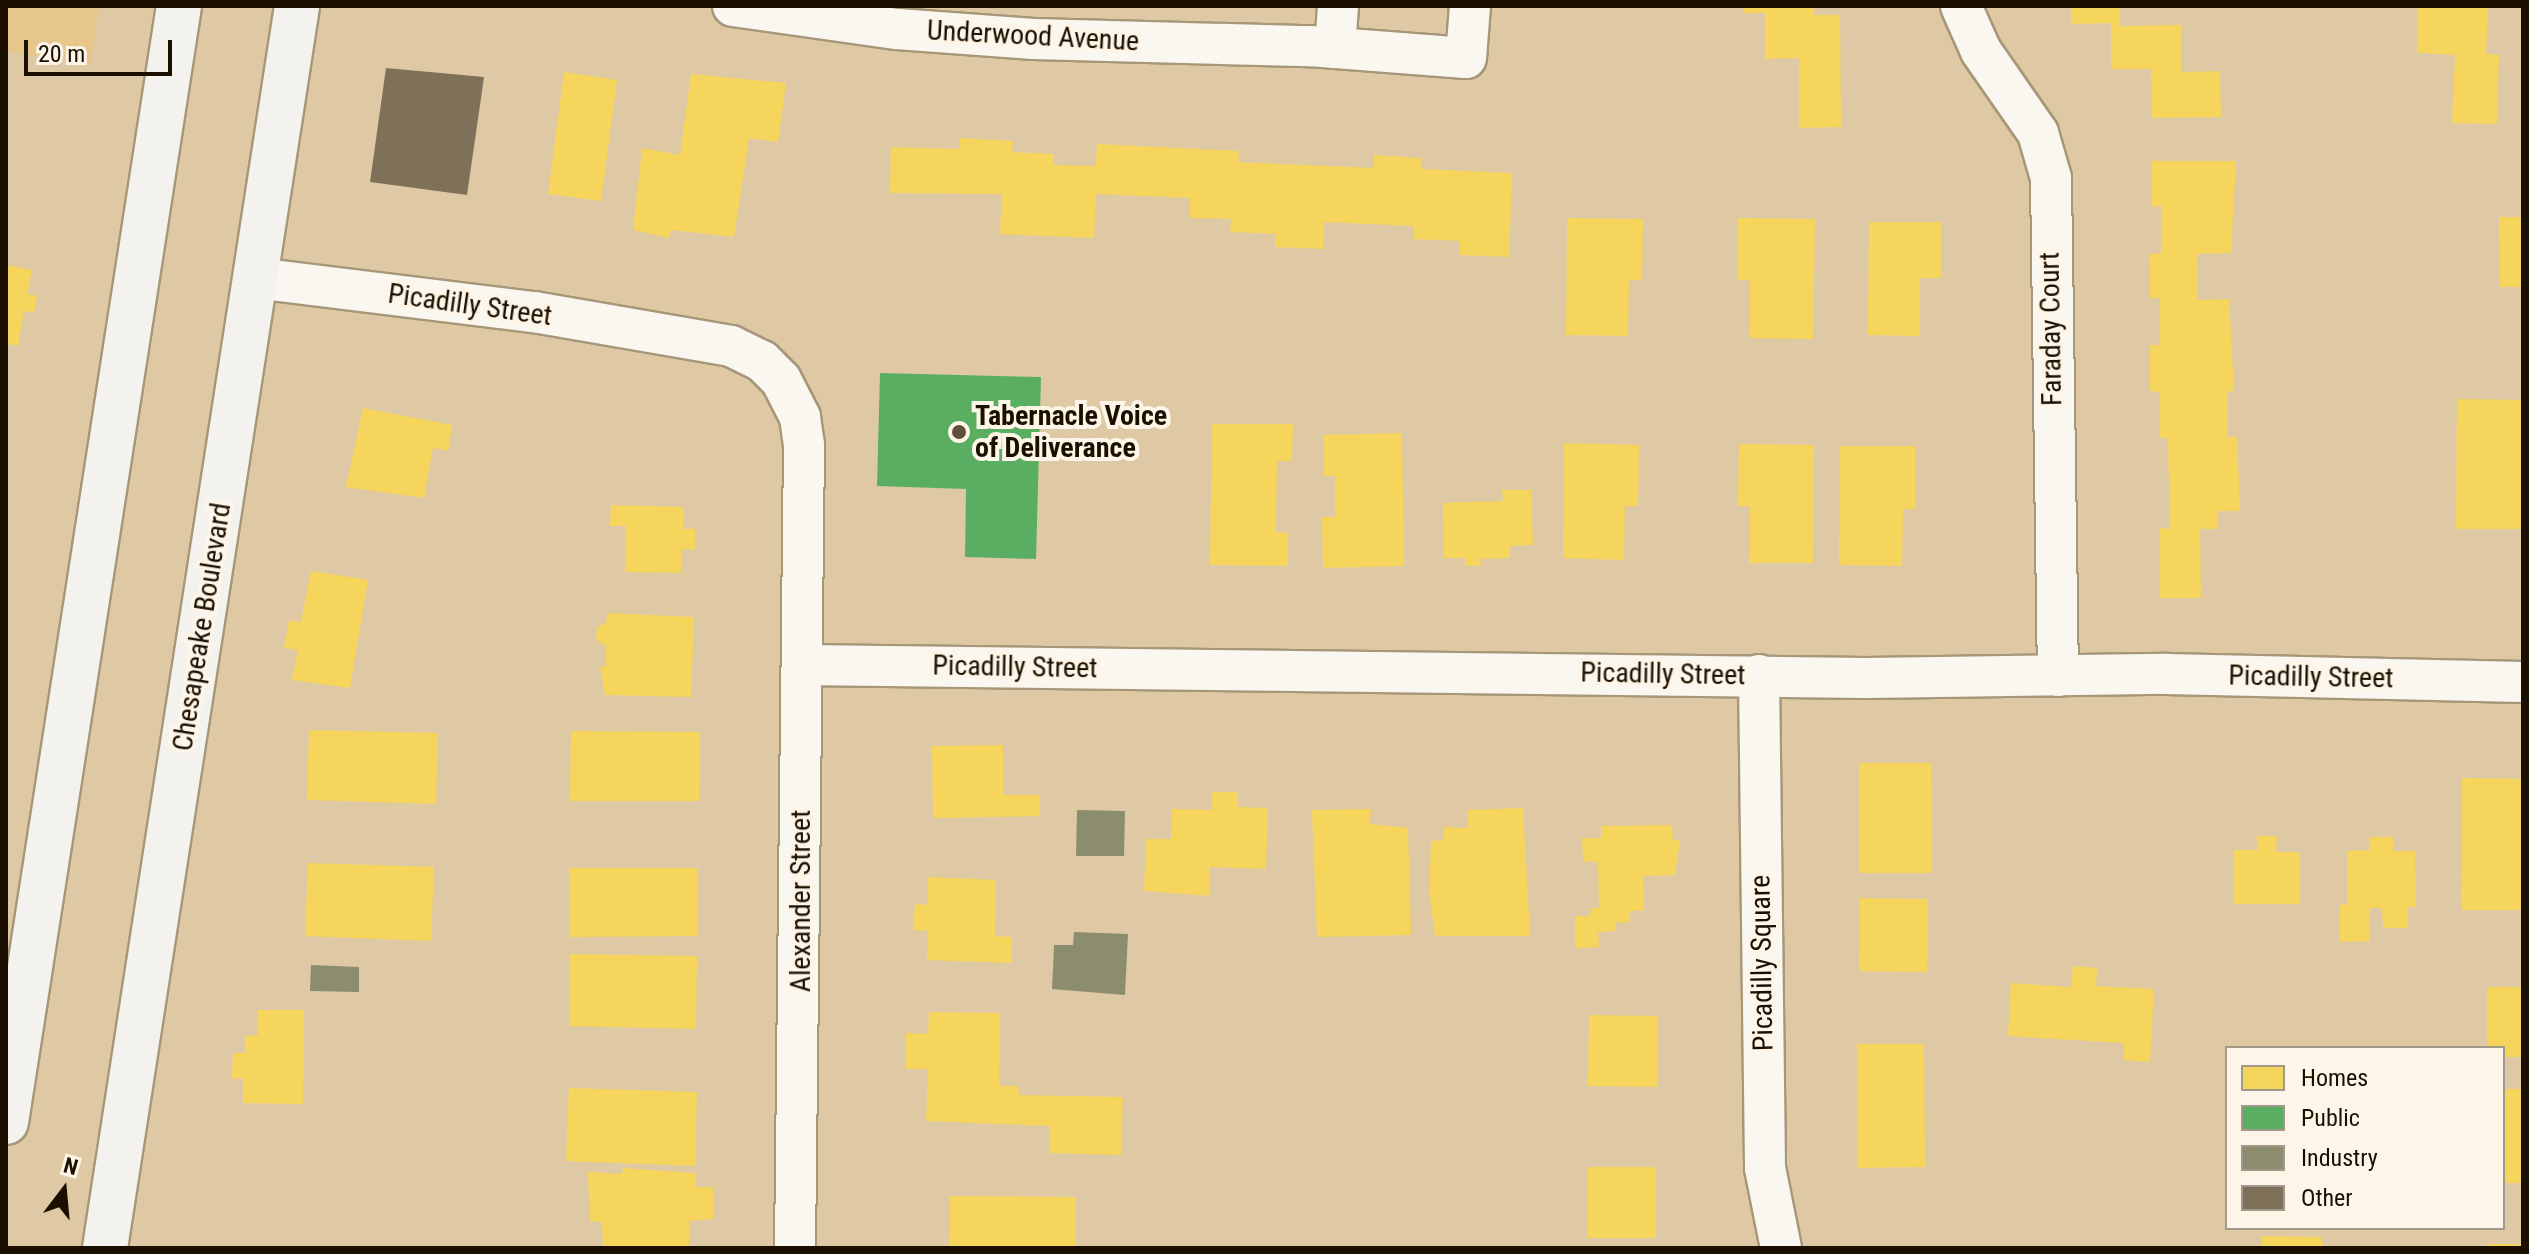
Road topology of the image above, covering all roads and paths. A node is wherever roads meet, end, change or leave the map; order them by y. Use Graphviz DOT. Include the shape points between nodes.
graph roads {
  1 [pos="179,6"];
  2 [pos="297,6"];
  3 [pos="733,6"];
  4 [pos="1338,6"];
  5 [pos="1470,6"];
  6 [pos="1961,6"];
  7 [pos="1335,48"];
  8 [pos="256,278"];
  9 [pos="803,553"];
  10 [pos="803,665"];
  11 [pos="1759,675"];
  12 [pos="2058,676"];
  13 [pos="2523,682"];
  14 [pos="6,1122"];
  15 [pos="105,1248"];
  16 [pos="795,1248"];
  17 [pos="1781,1248"];
  1 -- 14 [label="main road"];
  2 -- 8 [label="main road, Chesapeake Boulevard"];
  3 -- 7 [label="street, Underwood Avenue" via="897,29 1018,38"];
  4 -- 7 [label="street"];
  5 -- 7 [label="street, Underwood Avenue" via="1466,58"];
  6 -- 12 [label="street, Faraday Court" via="1981,51 2038,133 2051,178"];
  8 -- 9 [label="street, Picadilly Street" via="534,312 731,346 762,361 781,380 800,417"];
  8 -- 15 [label="main road, Chesapeake Boulevard"];
  9 -- 10 [label="street, Alexander Street"];
  10 -- 11 [label="street, Picadilly Street"];
  10 -- 16 [label="street, Alexander Street"];
  11 -- 12 [label="street, Picadilly Street"];
  11 -- 17 [label="street, Picadilly Square" via="1765,1168"];
  12 -- 13 [label="street, Picadilly Street"];
}
